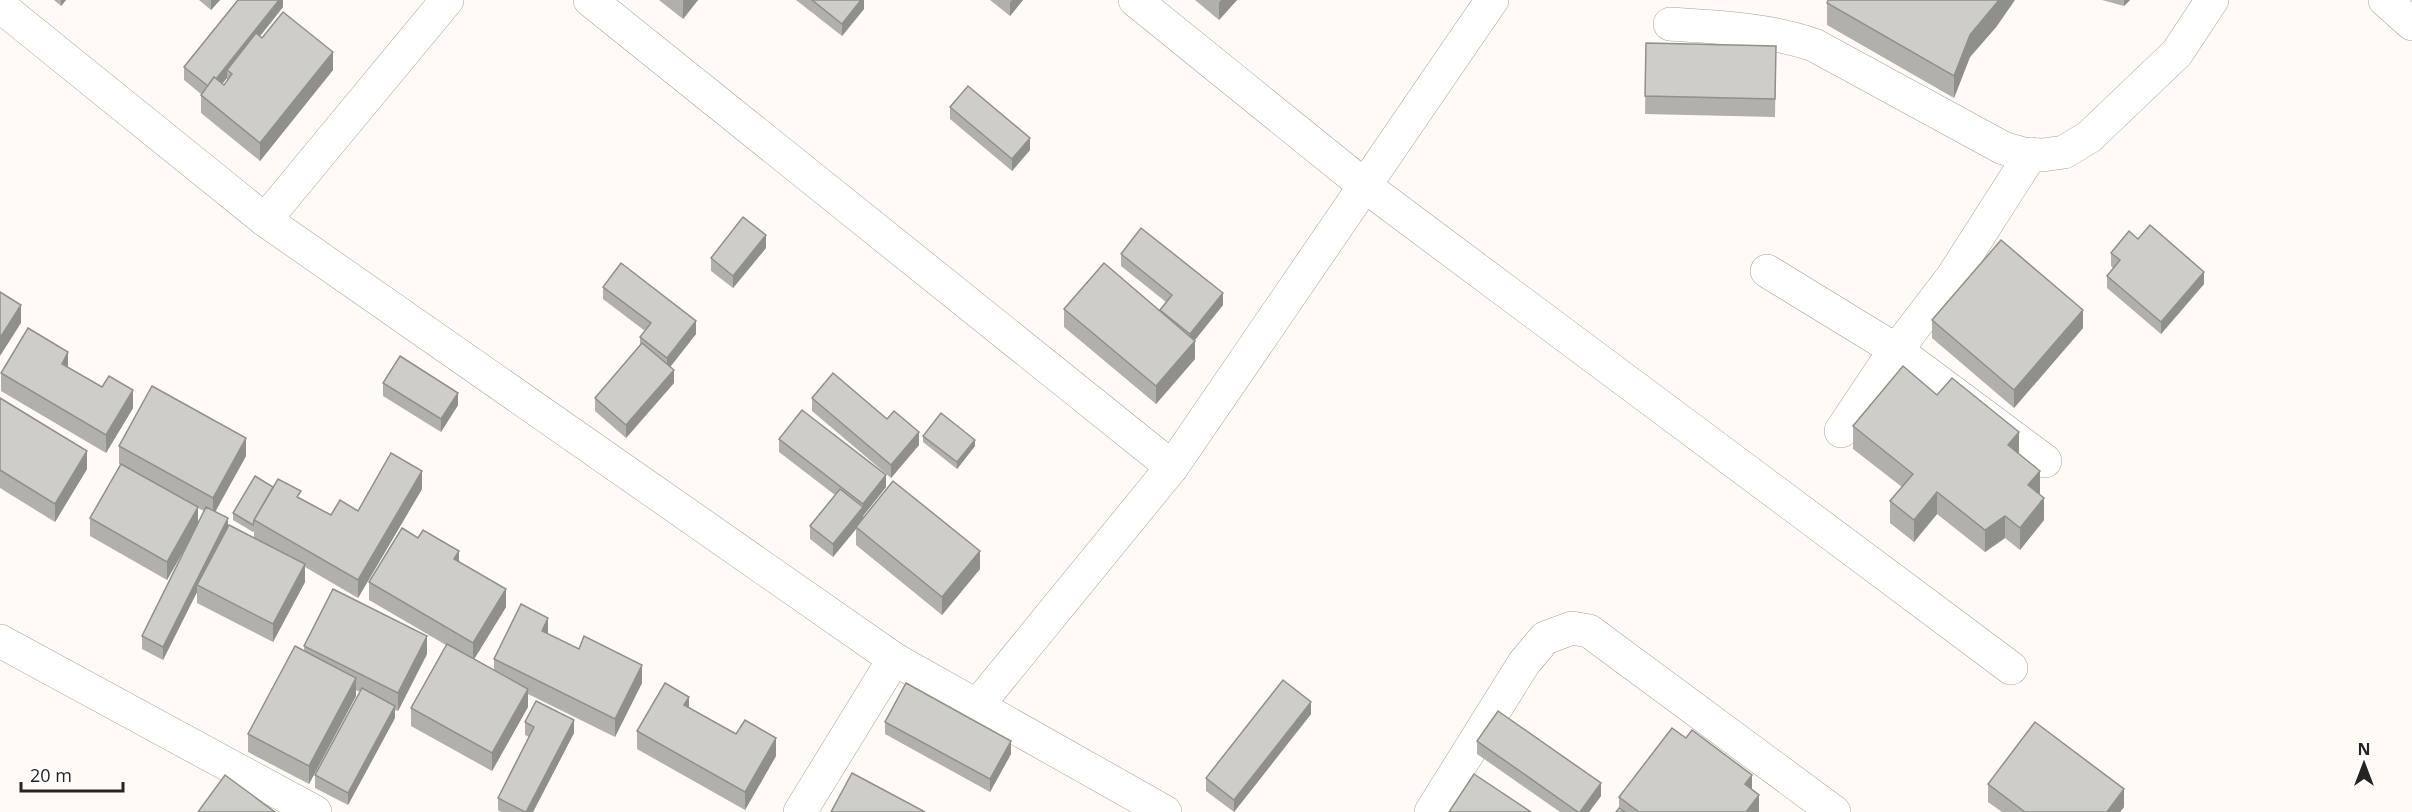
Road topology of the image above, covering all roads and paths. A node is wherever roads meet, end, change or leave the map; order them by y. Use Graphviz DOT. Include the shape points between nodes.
graph roads {
  1 [pos="447,0"];
  2 [pos="590,0"];
  3 [pos="1135,0"];
  4 [pos="1492,0"];
  5 [pos="2212,0"];
  6 [pos="2385,0"];
  7 [pos="0,6"];
  8 [pos="1670,24"];
  9 [pos="2412,24"];
  10 [pos="2031,154"];
  11 [pos="1365,186"];
  12 [pos="265,220"];
  13 [pos="1767,271"];
  14 [pos="1896,350"];
  15 [pos="1841,431"];
  16 [pos="2045,460"];
  17 [pos="1172,467"];
  18 [pos="0,641"];
  19 [pos="894,659"];
  20 [pos="2011,668"];
  21 [pos="977,706"];
  22 [pos="315,812"];
  23 [pos="800,812"];
  24 [pos="1166,812"];
  25 [pos="1431,812"];
  26 [pos="1834,812"];
  1 -- 12 [label="street"];
  2 -- 17 [label="street"];
  3 -- 11 [label="street"];
  4 -- 11 [label="street"];
  5 -- 10 [label="street" via="2176,53 2089,137 2064,152"];
  6 -- 9 [label="street"];
  7 -- 12 [label="street"];
  8 -- 10 [label="street" via="1780,36 1814,45 2003,148"];
  10 -- 14 [label="street" via="1953,276"];
  11 -- 17 [label="street"];
  11 -- 20 [label="street"];
  12 -- 19 [label="street"];
  13 -- 14 [label="street"];
  14 -- 15 [label="street"];
  14 -- 16 [label="street"];
  17 -- 21 [label="street"];
  18 -- 22 [label="street"];
  19 -- 21 [label="street"];
  19 -- 23 [label="street"];
  21 -- 24 [label="street"];
  25 -- 26 [label="street" via="1524,663 1545,638 1572,628 1589,632"];
}
